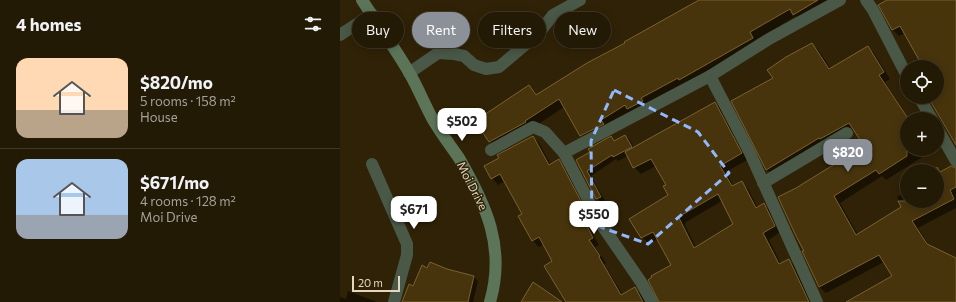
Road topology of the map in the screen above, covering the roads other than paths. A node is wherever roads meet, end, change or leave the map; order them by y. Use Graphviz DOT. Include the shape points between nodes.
graph roads {
  1 [pos="362,0"];
  2 [pos="580,0"];
  3 [pos="840,0"];
  4 [pos="866,0"];
  5 [pos="371,12"];
  6 [pos="352,27"];
  7 [pos="340,35"];
  8 [pos="394,48"];
  9 [pos="900,62"];
  10 [pos="410,73"];
  11 [pos="710,76"];
  12 [pos="847,133"];
  13 [pos="944,140"];
  14 [pos="491,150"];
  15 [pos="564,153"];
  16 [pos="956,161"];
  17 [pos="372,164"];
  18 [pos="763,182"];
  19 [pos="394,302"];
  20 [pos="490,302"];
  21 [pos="652,302"];
  22 [pos="817,302"];
  1 -- 5 [label="street, Moi Drive"];
  2 -- 10 [label="street" via="553,15 539,33 499,67 486,69 474,65 464,56 438,53"];
  3 -- 11 [label="street" via="768,39"];
  4 -- 9 [label="street"];
  6 -- 7 [label="street"];
  8 -- 10 [label="street, Moi Drive"];
  10 -- 20 [label="street, Moi Drive" via="433,118 478,192 492,228 496,256"];
  11 -- 15 [label="street"];
  11 -- 18 [label="street"];
  12 -- 18 [label="street"];
  13 -- 16 [label="street"];
  14 -- 15 [label="street" via="532,127 545,132"];
  15 -- 21 [label="street" via="599,222"];
  17 -- 19 [label="street" via="407,244 408,255"];
  18 -- 22 [label="street"];
}
